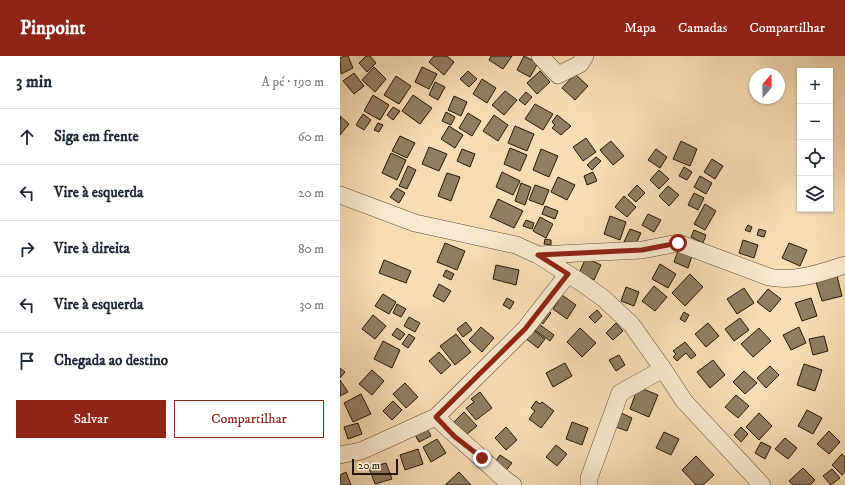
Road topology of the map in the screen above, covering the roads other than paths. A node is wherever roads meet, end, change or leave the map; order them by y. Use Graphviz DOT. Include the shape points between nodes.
graph roads {
  1 [pos="540,56"];
  2 [pos="585,56"];
  3 [pos="340,195"];
  4 [pos="538,255"];
  5 [pos="845,265"];
  6 [pos="568,274"];
  7 [pos="663,369"];
  8 [pos="436,417"];
  9 [pos="340,455"];
  10 [pos="513,485"];
  11 [pos="589,485"];
  12 [pos="762,485"];
  1 -- 2 [label="street" via="558,75 580,64"];
  3 -- 4 [label="street" via="415,222 516,245"];
  4 -- 5 [label="street" via="642,250 678,243 780,279 816,275"];
  4 -- 6 [label="street"];
  6 -- 7 [label="street" via="603,298 631,324"];
  6 -- 8 [label="street" via="525,329"];
  7 -- 11 [label="street" via="620,393 589,478"];
  7 -- 12 [label="street" via="684,401"];
  8 -- 9 [label="street" via="361,451"];
  8 -- 10 [label="street" via="454,436"];
}
